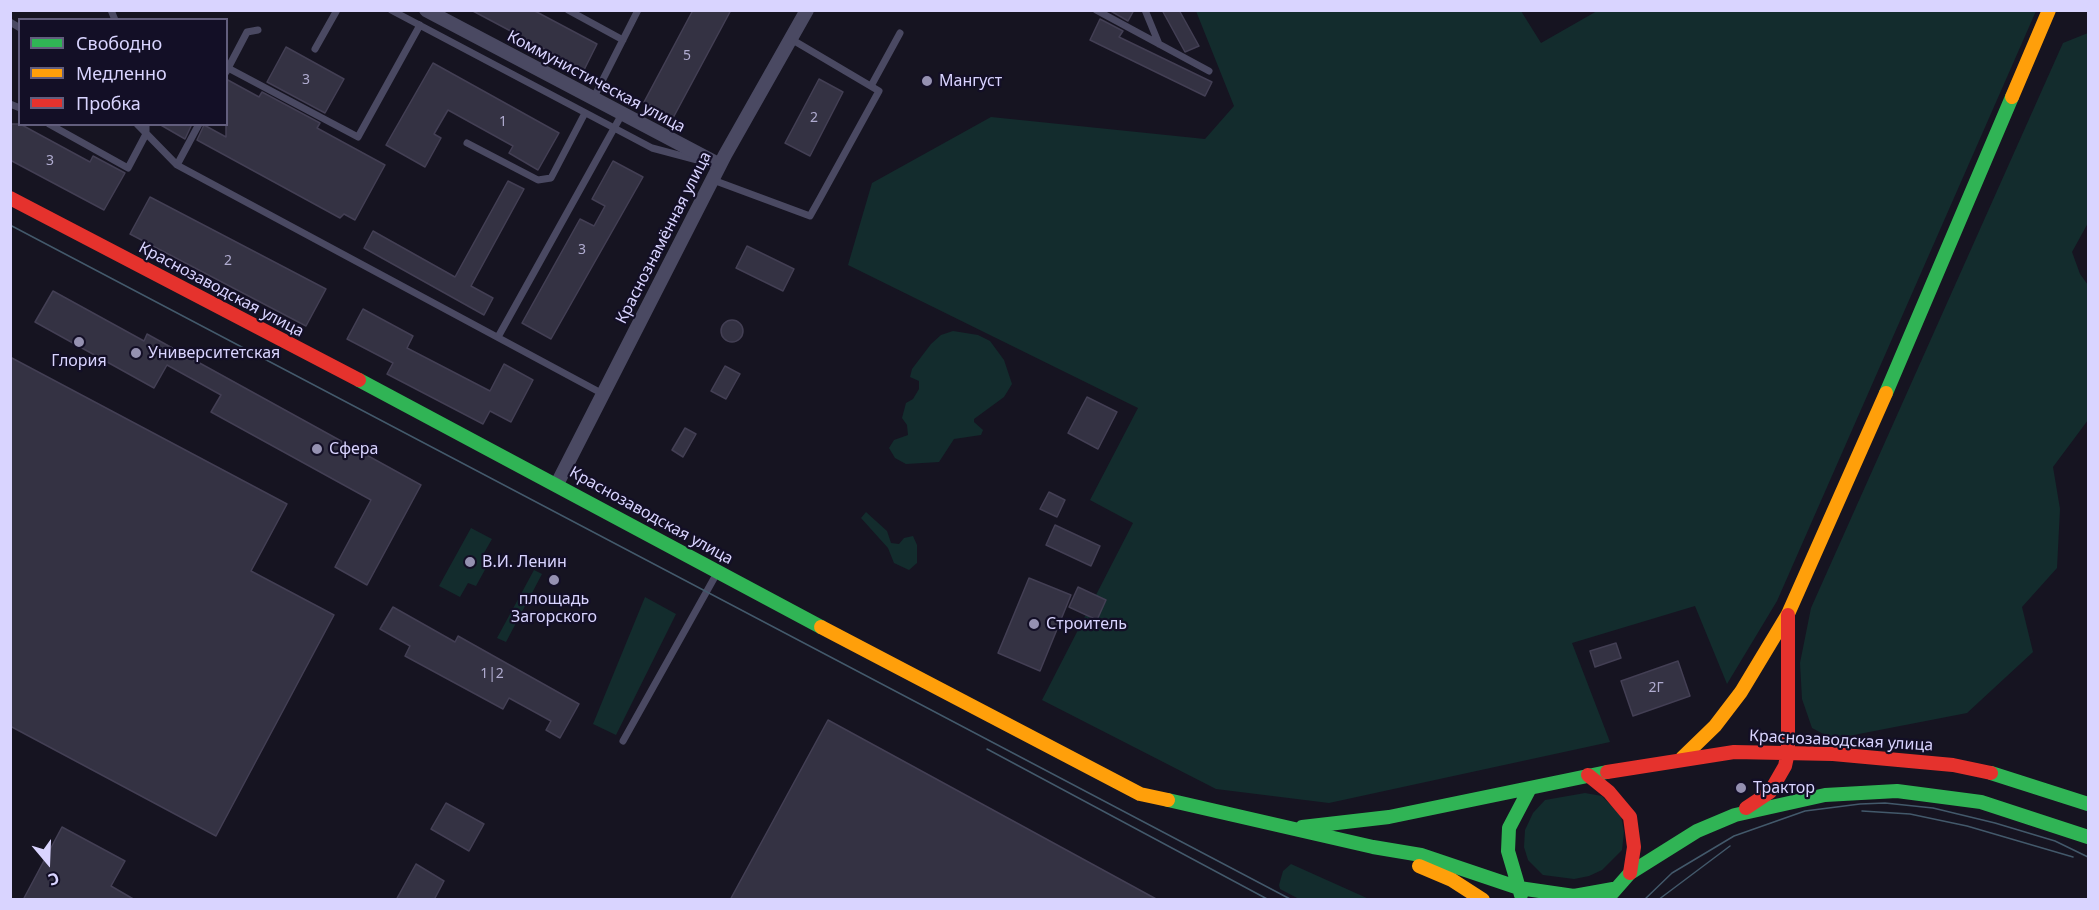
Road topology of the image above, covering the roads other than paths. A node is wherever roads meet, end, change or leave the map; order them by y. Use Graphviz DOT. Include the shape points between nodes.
graph roads {
  1 [pos="337,10"];
  2 [pos="391,10"];
  3 [pos="426,10"];
  4 [pos="568,10"];
  5 [pos="638,10"];
  6 [pos="807,10"];
  7 [pos="1096,10"];
  8 [pos="1145,10"];
  9 [pos="2049,10"];
  10 [pos="420,26"];
  11 [pos="258,30"];
  12 [pos="900,33"];
  13 [pos="790,39"];
  14 [pos="623,40"];
  15 [pos="1159,44"];
  16 [pos="315,49"];
  17 [pos="228,68"];
  18 [pos="228,71"];
  19 [pos="1209,71"];
  20 [pos="871,87"];
  21 [pos="593,99"];
  22 [pos="585,113"];
  23 [pos="622,114"];
  24 [pos="53,126"];
  25 [pos="139,126"];
  26 [pos="146,126"];
  27 [pos="198,126"];
  28 [pos="614,128"];
  29 [pos="146,134"];
  30 [pos="467,143"];
  31 [pos="177,165"];
  32 [pos="720,165"];
  33 [pos="712,180"];
  34 [pos="10,198"];
  35 [pos="498,337"];
  36 [pos="603,394"];
  37 [pos="557,483"];
  38 [pos="718,571"];
  39 [pos="1788,614"];
  40 [pos="623,741"];
  41 [pos="1788,752"];
  42 [pos="1682,758"];
  43 [pos="1588,775"];
  44 [pos="1529,790"];
  45 [pos="2088,804"];
  46 [pos="1735,815"];
  47 [pos="1289,828"];
  48 [pos="2088,837"];
  49 [pos="1373,847"];
  50 [pos="1630,873"];
  51 [pos="1520,894"];
  52 [pos="1610,894"];
  53 [pos="1483,900"];
  1 -- 16 [label="lane"];
  2 -- 10 [label="lane"];
  3 -- 21 [label="street, Коммунистическая улица"];
  4 -- 14 [label="lane"];
  5 -- 14 [label="lane"];
  6 -- 13 [label="street, Краснознамённая улица"];
  7 -- 15 [label="lane"];
  8 -- 15 [label="lane"];
  9 -- 39 [label="main road"];
  10 -- 18 [label="lane" via="358,137"];
  10 -- 22 [label="lane"];
  11 -- 17 [label="lane" via="247,32"];
  12 -- 20 [label="lane"];
  13 -- 20 [label="lane"];
  13 -- 32 [label="street, Краснознамённая улица"];
  14 -- 21 [label="lane"];
  15 -- 19 [label="lane"];
  20 -- 33 [label="lane" via="879,91 810,216"];
  21 -- 23 [label="street, Коммунистическая улица"];
  22 -- 28 [label="lane"];
  22 -- 30 [label="lane" via="551,178 538,180"];
  23 -- 28 [label="lane"];
  23 -- 32 [label="street, Коммунистическая улица"];
  24 -- 29 [label="lane" via="128,168"];
  25 -- 29 [label="lane"];
  26 -- 29 [label="lane"];
  27 -- 31 [label="lane"];
  28 -- 32 [label="lane" via="652,148"];
  28 -- 35 [label="lane"];
  29 -- 31 [label="lane"];
  31 -- 35 [label="lane"];
  32 -- 33 [label="street, Краснознамённая улица"];
  33 -- 36 [label="street, Краснознамённая улица"];
  34 -- 37 [label="main road, Краснозаводская улица"];
  35 -- 36 [label="lane"];
  36 -- 37 [label="street, Краснознамённая улица"];
  37 -- 38 [label="main road, Краснозаводская улица"];
  38 -- 40 [label="lane"];
  38 -- 47 [label="main road, Краснозаводская улица" via="1140,794"];
  39 -- 41 [label="main road"];
  39 -- 42 [label="main road" via="1741,692 1715,726"];
  41 -- 42 [label="main road, Краснозаводская улица" via="1734,752"];
  41 -- 45 [label="main road, Краснозаводская улица" via="1953,765 2010,777"];
  41 -- 46 [label="main road" via="1785,766 1770,792"];
  42 -- 43 [label="main road, Краснозаводская улица"];
  43 -- 44 [label="main road"];
  43 -- 50 [label="main road" via="1630,817 1634,847"];
  44 -- 47 [label="main road" via="1389,817"];
  44 -- 51 [label="main road" via="1509,828 1508,851"];
  46 -- 48 [label="main road" via="1825,795 1897,791 1981,802"];
  46 -- 50 [label="main road" via="1697,831"];
  47 -- 49 [label="main road, Краснозаводская улица"];
  49 -- 51 [label="main road" via="1421,855"];
  49 -- 53 [label="main road" via="1452,880"];
  50 -- 52 [label="main road"];
  51 -- 52 [label="main road"];
}
